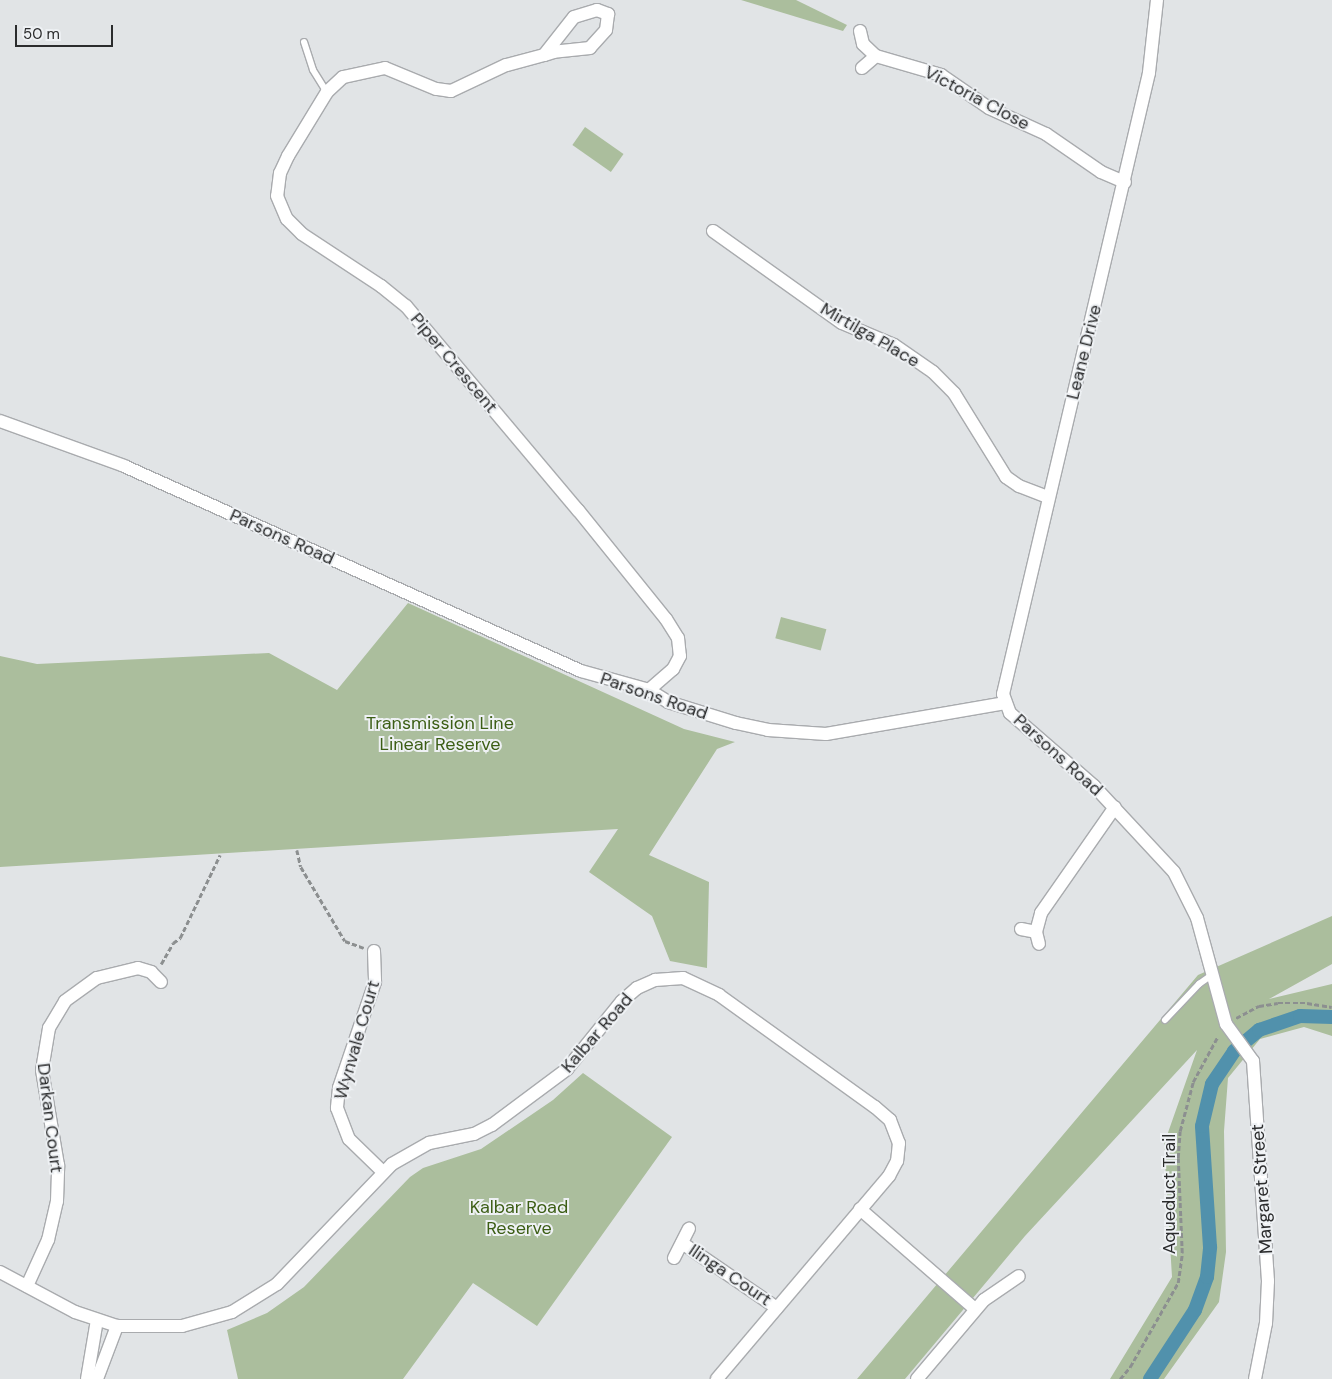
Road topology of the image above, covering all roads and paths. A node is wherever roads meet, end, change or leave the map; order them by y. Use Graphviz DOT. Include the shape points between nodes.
graph roads {
  1 [pos="1157,0"];
  2 [pos="860,31"];
  3 [pos="304,42"];
  4 [pos="544,55"];
  5 [pos="876,56"];
  6 [pos="862,68"];
  7 [pos="327,92"];
  8 [pos="1125,182"];
  9 [pos="713,231"];
  10 [pos="0,421"];
  11 [pos="1048,497"];
  12 [pos="649,690"];
  13 [pos="1005,703"];
  14 [pos="1115,807"];
  15 [pos="297,850"];
  16 [pos="220,854"];
  17 [pos="1021,929"];
  18 [pos="374,951"];
  19 [pos="1212,975"];
  20 [pos="161,982"];
  21 [pos="1332,1007"];
  22 [pos="1221,1008"];
  23 [pos="1165,1020"];
  24 [pos="1229,1029"];
  25 [pos="383,1172"];
  26 [pos="860,1209"];
  27 [pos="689,1229"];
  28 [pos="682,1243"];
  29 [pos="674,1258"];
  30 [pos="0,1272"];
  31 [pos="1019,1276"];
  32 [pos="28,1286"];
  33 [pos="777,1308"];
  34 [pos="975,1309"];
  35 [pos="96,1320"];
  36 [pos="117,1326"];
  37 [pos="87,1379"];
  38 [pos="96,1379"];
  39 [pos="717,1379"];
  40 [pos="916,1379"];
  41 [pos="1120,1379"];
  42 [pos="1255,1379"];
  1 -- 8 [label="street, Leane Drive" via="1149,74"];
  2 -- 5 [label="street" via="864,44"];
  3 -- 7 [label="lane" via="314,70"];
  4 -- 4 [label="street" via="574,17 597,10 608,14 606,30 590,48"];
  4 -- 7 [label="street" via="498,68 451,91 436,89 386,68 351,74"];
  5 -- 6 [label="street"];
  5 -- 8 [label="street, Victoria Close" via="941,75 994,110 1046,134 1101,172"];
  7 -- 12 [label="street, Piper Crescent" via="280,173 277,196 283,211 302,234 406,306 648,596 675,633 680,650 673,669"];
  8 -- 11 [label="street, Leane Drive"];
  9 -- 11 [label="street, Mirtilga Place" via="832,316 894,346 933,372 954,393 1006,477 1019,486"];
  10 -- 12 [label="street, Parsons Road" via="124,466 582,671"];
  11 -- 13 [label="street, Leane Drive" via="1004,688"];
  12 -- 13 [label="street, Parsons Road" via="668,702 736,723 816,735"];
  13 -- 14 [label="street, Parsons Road" via="1014,717 1068,761"];
  14 -- 17 [label="street" via="1041,913 1037,938"];
  14 -- 19 [label="street, Parsons Road" via="1166,861 1182,884 1197,918"];
  15 -- 18 [label="path" via="301,867 345,941"];
  16 -- 20 [label="path" via="180,938 172,943 161,961"];
  18 -- 25 [label="street, Wynvale Court" via="374,982 339,1088 338,1108 349,1139"];
  19 -- 22 [label="street, Parsons Road"];
  19 -- 23 [label="lane"];
  20 -- 32 [label="street, Darkan Court" via="151,972 138,968 97,978 65,1001 49,1028 42,1070 58,1165 57,1201 48,1240"];
  21 -- 24 [label="path, Aqueduct Trail" via="1307,1002 1259,1006"];
  22 -- 24 [label="street, Margaret Street"];
  24 -- 41 [label="path, Aqueduct Trail" via="1205,1056 1193,1082 1180,1131 1182,1253 1178,1283"];
  24 -- 42 [label="street, Margaret Street" via="1248,1053 1255,1072 1268,1281 1266,1323"];
  25 -- 26 [label="street, Kalbar Road" via="418,1147 474,1134 509,1114 568,1069 629,994 646,983 674,977 692,980 709,989 890,1120 899,1143 897,1161 889,1176"];
  25 -- 36 [label="street, Kalbar Road" via="292,1270 248,1304 215,1318 182,1326"];
  26 -- 33 [label="street, Kalbar Road"];
  26 -- 34 [label="street"];
  27 -- 28 [label="street"];
  28 -- 29 [label="street"];
  28 -- 33 [label="street, Ilinga Court"];
  30 -- 32 [label="street, Kalbar Road"];
  31 -- 34 [label="street" via="1000,1286"];
  32 -- 35 [label="street, Kalbar Road"];
  33 -- 39 [label="street, Kalbar Road"];
  34 -- 40 [label="street"];
  35 -- 36 [label="street, Kalbar Road"];
  35 -- 37 [label="street"];
  36 -- 38 [label="street"];
}
